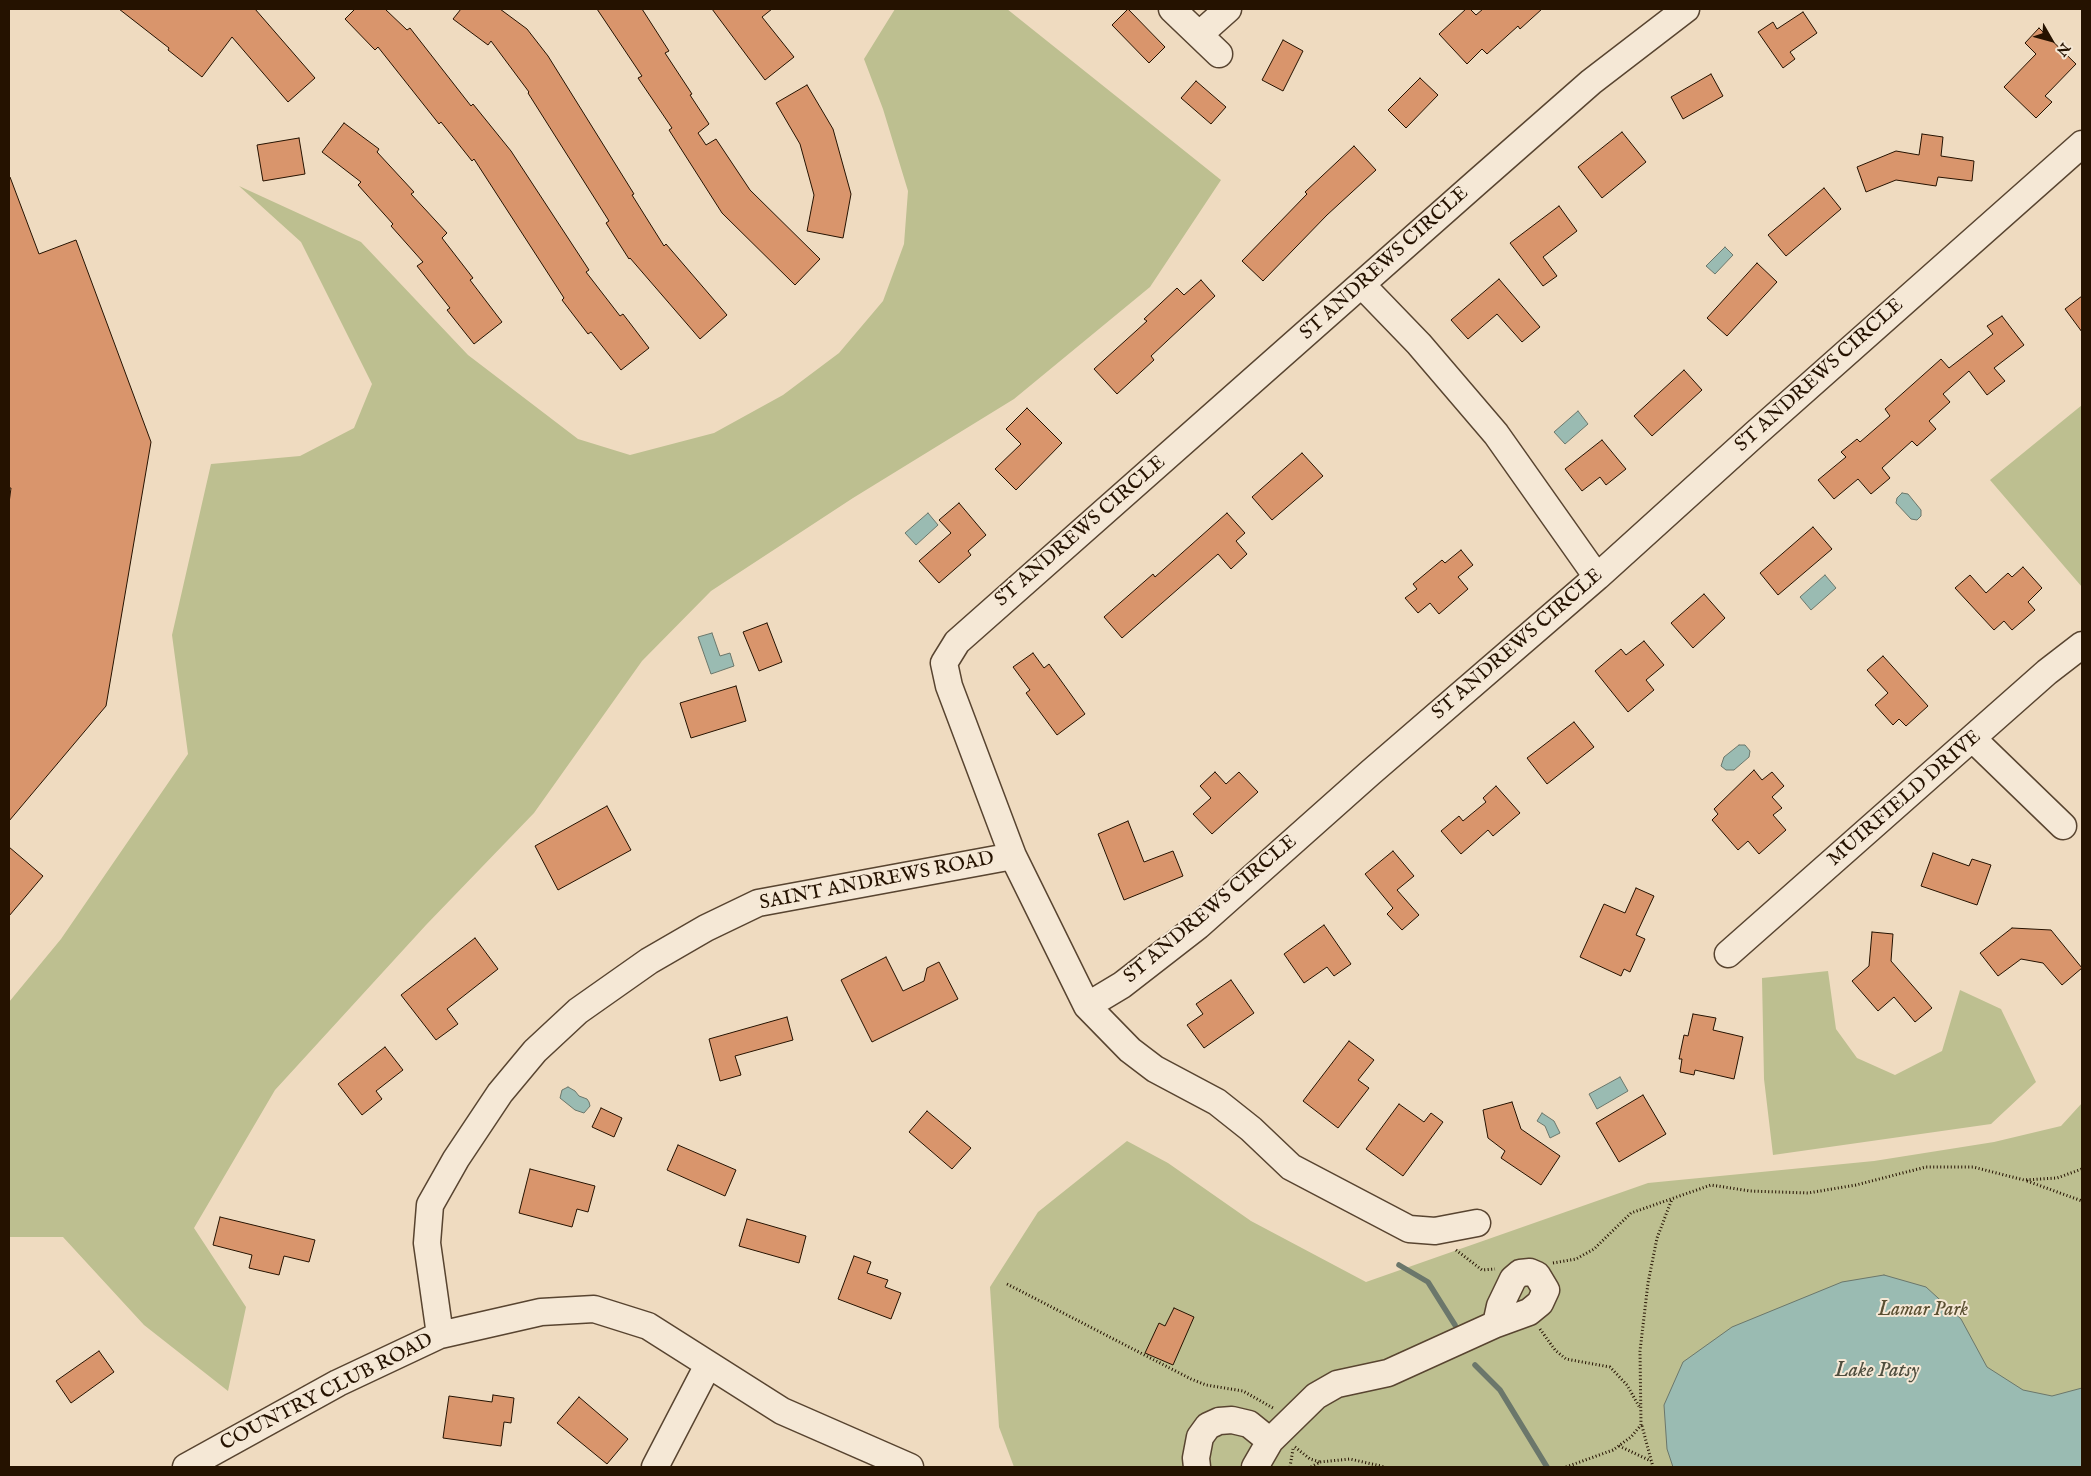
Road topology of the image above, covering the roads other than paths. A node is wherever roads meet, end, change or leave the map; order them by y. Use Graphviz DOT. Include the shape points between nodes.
graph roads {
  1 [pos="1172,9"];
  2 [pos="1228,9"];
  3 [pos="1686,9"];
  4 [pos="1200,34"];
  5 [pos="1220,54"];
  6 [pos="2082,144"];
  7 [pos="1362,284"];
  8 [pos="1598,577"];
  9 [pos="2082,645"];
  10 [pos="1973,739"];
  11 [pos="2062,826"];
  12 [pos="1013,856"];
  13 [pos="1728,954"];
  14 [pos="1087,1006"];
  15 [pos="1477,1223"];
  16 [pos="1496,1324"];
  17 [pos="440,1335"];
  18 [pos="708,1365"];
  19 [pos="1278,1433"];
  20 [pos="186,1467"];
  21 [pos="655,1467"];
  22 [pos="910,1467"];
  23 [pos="1197,1467"];
  24 [pos="1255,1467"];
  1 -- 4 [label="street"];
  2 -- 4 [label="street"];
  3 -- 7 [label="street, ST ANDREWS CIRCLE" via="1592,82"];
  4 -- 5 [label="street"];
  6 -- 8 [label="street, ST ANDREWS CIRCLE"];
  7 -- 8 [label="street" via="1419,344 1496,434"];
  7 -- 12 [label="street, ST ANDREWS CIRCLE" via="957,642 944,663 949,686"];
  8 -- 14 [label="street, ST ANDREWS CIRCLE" via="1198,926 1122,985"];
  9 -- 10 [label="street, MUIRFIELD DRIVE"];
  10 -- 11 [label="street"];
  10 -- 13 [label="street, MUIRFIELD DRIVE"];
  12 -- 14 [label="street, ST ANDREWS CIRCLE"];
  12 -- 17 [label="street, SAINT ANDREWS ROAD" via="758,903 649,961 578,1011 535,1051 500,1093 430,1205 427,1243"];
  14 -- 15 [label="street" via="1130,1050 1155,1069 1217,1102 1291,1167 1409,1229 1435,1231"];
  16 -- 16 [label="street" via="1529,1312 1540,1303 1546,1290 1536,1275 1520,1273 1514,1279 1500,1306"];
  16 -- 19 [label="street" via="1388,1372 1337,1384 1316,1396"];
  17 -- 18 [label="street, COUNTRY CLUB ROAD" via="540,1312 594,1309 648,1326"];
  17 -- 20 [label="street, COUNTRY CLUB ROAD" via="338,1383"];
  18 -- 21 [label="street"];
  18 -- 22 [label="street, COUNTRY CLUB ROAD" via="782,1411"];
  19 -- 23 [label="street" via="1232,1420 1219,1421 1208,1426 1200,1437"];
  19 -- 24 [label="street"];
}
